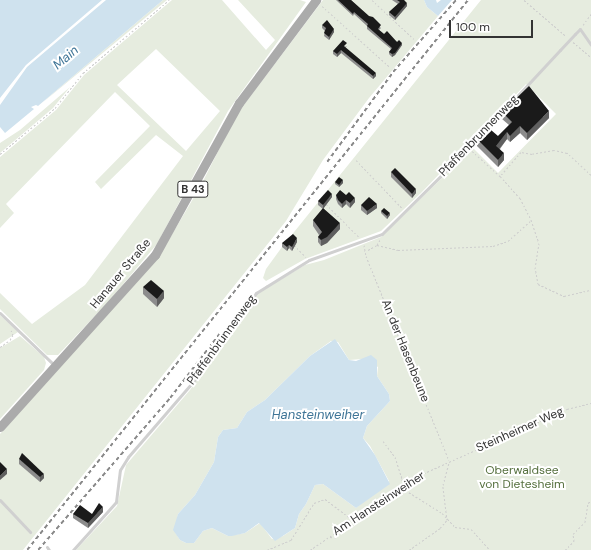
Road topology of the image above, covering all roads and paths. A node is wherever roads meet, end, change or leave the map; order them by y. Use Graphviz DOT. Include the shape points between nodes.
graph roads {
  1 [pos="169,0"];
  2 [pos="316,0"];
  3 [pos="372,0"];
  4 [pos="524,0"];
  5 [pos="591,14"];
  6 [pos="580,29"];
  7 [pos="414,39"];
  8 [pos="591,45"];
  9 [pos="591,57"];
  10 [pos="390,67"];
  11 [pos="469,148"];
  12 [pos="0,154"];
  13 [pos="356,160"];
  14 [pos="591,175"];
  15 [pos="500,176"];
  16 [pos="323,201"];
  17 [pos="405,211"];
  18 [pos="531,220"];
  19 [pos="382,234"];
  20 [pos="290,241"];
  21 [pos="363,241"];
  22 [pos="377,246"];
  23 [pos="367,251"];
  24 [pos="309,260"];
  25 [pos="591,290"];
  26 [pos="0,313"];
  27 [pos="11,330"];
  28 [pos="0,347"];
  29 [pos="55,366"];
  30 [pos="591,403"];
  31 [pos="0,427"];
  32 [pos="383,441"];
  33 [pos="450,461"];
  34 [pos="402,488"];
  35 [pos="0,500"];
  36 [pos="591,501"];
  37 [pos="353,520"];
  38 [pos="447,520"];
  39 [pos="30,532"];
  40 [pos="329,537"];
  41 [pos="338,538"];
  42 [pos="73,550"];
  43 [pos="267,550"];
  44 [pos="310,550"];
  45 [pos="409,550"];
  46 [pos="490,550"];
  47 [pos="565,550"];
  1 -- 12 [label="path" via="83,72 55,108"];
  2 -- 10 [label="path"];
  2 -- 29 [label="main road, Hanauer Straße / B 43" via="239,104 155,255"];
  3 -- 7 [label="path"];
  4 -- 9 [label="path"];
  5 -- 6 [label="path"];
  6 -- 8 [label="lane"];
  6 -- 11 [label="lane, Pfaffenbrunnenweg, bridge"];
  11 -- 15 [label="path"];
  11 -- 17 [label="lane, Pfaffenbrunnenweg"];
  13 -- 17 [label="path"];
  14 -- 15 [label="path" via="567,153 554,150 532,154 521,152"];
  15 -- 18 [label="path" via="520,198"];
  16 -- 21 [label="path"];
  17 -- 19 [label="lane, Pfaffenbrunnenweg"];
  18 -- 22 [label="path" via="508,241 493,246 398,250"];
  18 -- 25 [label="path" via="539,244 535,267 538,284 564,296"];
  19 -- 21 [label="lane, Pfaffenbrunnenweg"];
  19 -- 22 [label="path"];
  20 -- 24 [label="path"];
  21 -- 23 [label="path, An der Hasenbeune"];
  21 -- 24 [label="lane, Pfaffenbrunnenweg"];
  22 -- 23 [label="path"];
  23 -- 33 [label="path, An der Hasenbeune" via="366,256"];
  24 -- 42 [label="lane, Pfaffenbrunnenweg" via="267,284 251,299 197,377 128,457 120,470 116,502"];
  26 -- 29 [label="lane"];
  27 -- 28 [label="path" via="13,335 10,340"];
  29 -- 31 [label="main road, Hanauer Straße / B 43"];
  30 -- 33 [label="path, Steinheimer Weg" via="567,409"];
  32 -- 34 [label="path" via="395,457"];
  33 -- 34 [label="path, Am Hansteinweiher"];
  33 -- 38 [label="path" via="443,485"];
  34 -- 37 [label="path, Am Hansteinweiher"];
  34 -- 38 [label="path" via="442,513"];
  35 -- 39 [label="lane"];
  36 -- 47 [label="path" via="588,503 585,522 573,534 574,540"];
  37 -- 40 [label="path, Am Hansteinweiher"];
  37 -- 43 [label="path" via="325,499 314,503 291,540"];
  38 -- 45 [label="path"];
  38 -- 46 [label="path" via="455,527 471,530"];
  40 -- 41 [label="path"];
  40 -- 44 [label="path, Am Hansteinweiher"];
}
